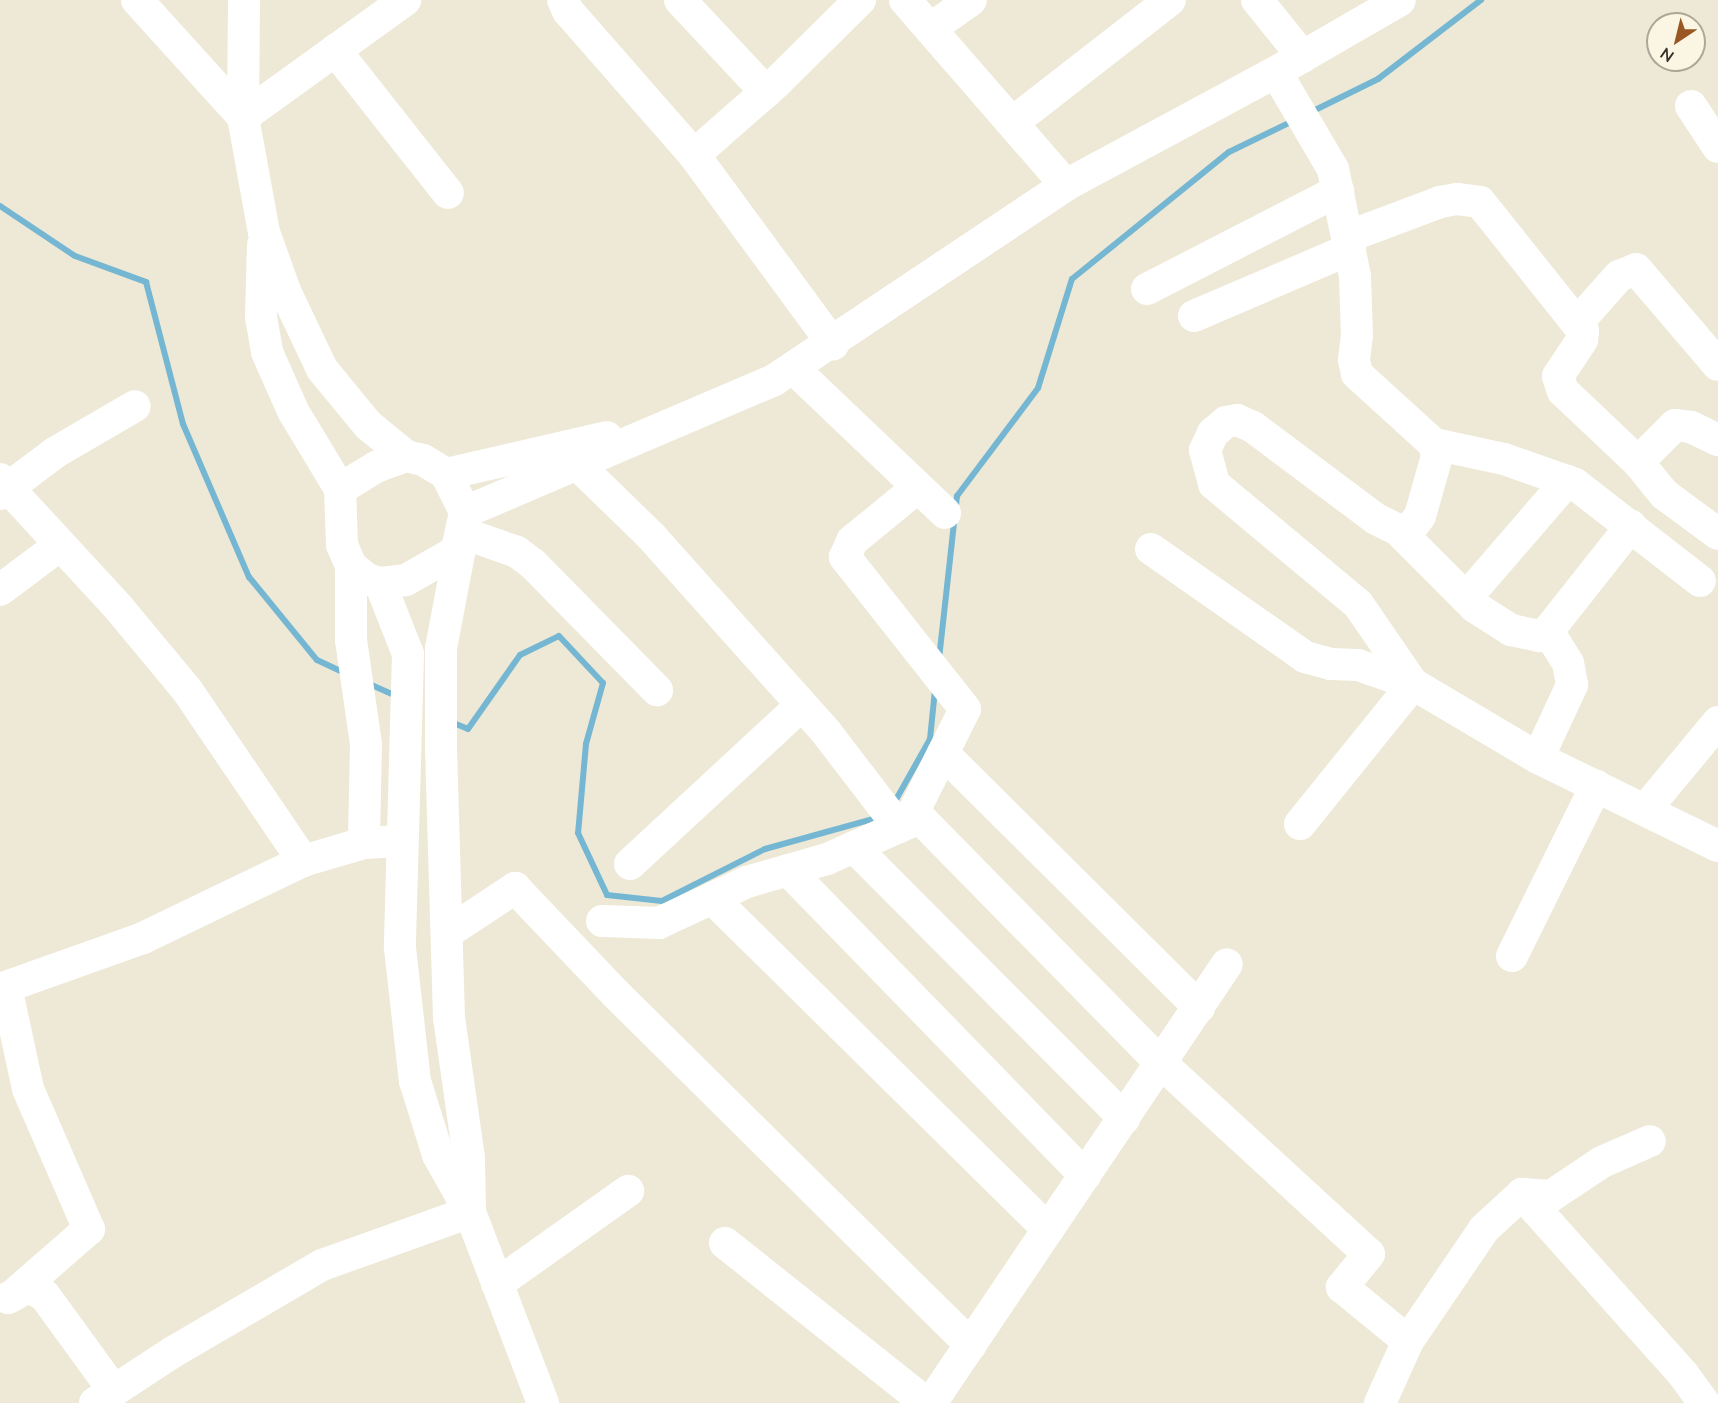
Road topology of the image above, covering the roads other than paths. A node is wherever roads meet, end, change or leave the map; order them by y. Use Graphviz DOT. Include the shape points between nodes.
graph roads {
  1 [pos="138,0"];
  2 [pos="244,0"];
  3 [pos="405,0"];
  4 [pos="563,0"];
  5 [pos="860,0"];
  6 [pos="905,0"];
  7 [pos="971,0"];
  8 [pos="1170,0"];
  9 [pos="1257,0"];
  10 [pos="1400,0"];
  11 [pos="685,2"];
  12 [pos="930,29"];
  13 [pos="335,50"];
  14 [pos="1290,64"];
  15 [pos="766,92"];
  16 [pos="1691,106"];
  17 [pos="243,117"];
  18 [pos="1012,123"];
  19 [pos="1718,147"];
  20 [pos="694,155"];
  21 [pos="1335,180"];
  22 [pos="1066,185"];
  23 [pos="448,193"];
  24 [pos="264,232"];
  25 [pos="1349,243"];
  26 [pos="1147,289"];
  27 [pos="1194,316"];
  28 [pos="1578,322"];
  29 [pos="832,344"];
  30 [pos="1715,355"];
  31 [pos="793,368"];
  32 [pos="135,406"];
  33 [pos="692,418"];
  34 [pos="1718,440"];
  35 [pos="1434,444"];
  36 [pos="406,456"];
  37 [pos="1638,462"];
  38 [pos="578,465"];
  39 [pos="446,474"];
  40 [pos="1568,481"];
  41 [pos="3,487"];
  42 [pos="918,487"];
  43 [pos="340,489"];
  44 [pos="945,513"];
  45 [pos="464,523"];
  46 [pos="1631,526"];
  47 [pos="1398,530"];
  48 [pos="1718,534"];
  49 [pos="60,545"];
  50 [pos="1151,549"];
  51 [pos="351,566"];
  52 [pos="1700,581"];
  53 [pos="381,583"];
  54 [pos="0,590"];
  55 [pos="1466,598"];
  56 [pos="1548,631"];
  57 [pos="1413,684"];
  58 [pos="657,690"];
  59 [pos="802,705"];
  60 [pos="1718,722"];
  61 [pos="943,753"];
  62 [pos="1538,758"];
  63 [pos="1596,786"];
  64 [pos="1645,810"];
  65 [pos="907,820"];
  66 [pos="1300,824"];
  67 [pos="401,841"];
  68 [pos="364,843"];
  69 [pos="1718,846"];
  70 [pos="855,847"];
  71 [pos="303,861"];
  72 [pos="630,864"];
  73 [pos="788,870"];
  74 [pos="712,898"];
  75 [pos="602,921"];
  76 [pos="447,933"];
  77 [pos="1512,956"];
  78 [pos="1227,964"];
  79 [pos="3,988"];
  80 [pos="1198,1007"];
  81 [pos="1161,1063"];
  82 [pos="1124,1118"];
  83 [pos="1650,1141"];
  84 [pos="1085,1175"];
  85 [pos="628,1191"];
  86 [pos="1522,1194"];
  87 [pos="470,1212"];
  88 [pos="1048,1229"];
  89 [pos="725,1243"];
  90 [pos="497,1284"];
  91 [pos="9,1297"];
  92 [pos="1408,1341"];
  93 [pos="971,1345"];
  94 [pos="121,1394"];
  95 [pos="543,1403"];
  96 [pos="926,1403"];
  97 [pos="931,1403"];
  98 [pos="1380,1403"];
  99 [pos="1704,1403"];
  1 -- 17 [label="street"];
  2 -- 17 [label="street"];
  3 -- 13 [label="street"];
  4 -- 20 [label="street" via="568,11"];
  5 -- 15 [label="street"];
  6 -- 12 [label="street"];
  7 -- 12 [label="street"];
  8 -- 18 [label="street"];
  9 -- 14 [label="street"];
  10 -- 14 [label="street"];
  11 -- 15 [label="street"];
  12 -- 18 [label="street"];
  13 -- 17 [label="street"];
  13 -- 23 [label="street"];
  14 -- 21 [label="street" via="1298,106"];
  14 -- 22 [label="street"];
  15 -- 20 [label="street"];
  16 -- 19 [label="street"];
  17 -- 24 [label="street"];
  18 -- 22 [label="street"];
  20 -- 29 [label="street"];
  21 -- 25 [label="street"];
  21 -- 26 [label="street"];
  22 -- 29 [label="street"];
  24 -- 36 [label="street" via="285,291 322,369 368,425"];
  24 -- 43 [label="street" via="261,317 267,352 293,411"];
  25 -- 27 [label="street"];
  25 -- 28 [label="street" via="1440,202 1470,199 1486,210"];
  25 -- 35 [label="street" via="1355,276 1357,374"];
  28 -- 30 [label="street" via="1618,276 1636,269"];
  28 -- 37 [label="street" via="1582,340 1564,365 1558,382"];
  29 -- 31 [label="street"];
  31 -- 33 [label="street"];
  31 -- 42 [label="street"];
  32 -- 41 [label="street"];
  33 -- 38 [label="street"];
  33 -- 39 [label="street"];
  34 -- 37 [label="street" via="1691,427 1675,425"];
  35 -- 40 [label="street" via="1504,459"];
  35 -- 47 [label="street" via="1436,471 1420,516 1411,528"];
  36 -- 39 [label="street" via="423,460"];
  36 -- 43 [label="street" via="376,467"];
  37 -- 48 [label="street" via="1664,494"];
  38 -- 45 [label="street"];
  38 -- 59 [label="street" via="651,536"];
  39 -- 45 [label="street"];
  40 -- 46 [label="street" via="1589,492"];
  40 -- 55 [label="street"];
  41 -- 49 [label="street"];
  42 -- 44 [label="street"];
  42 -- 61 [label="street" via="852,541 845,557 965,709"];
  43 -- 51 [label="street" via="342,545"];
  45 -- 53 [label="street" via="457,551 444,562 406,580"];
  45 -- 58 [label="street" via="533,564"];
  45 -- 76 [label="street" via="441,648"];
  46 -- 52 [label="street"];
  46 -- 56 [label="street"];
  47 -- 55 [label="street"];
  47 -- 57 [label="street" via="1376,519 1253,427 1237,420 1226,422 1213,433 1205,450 1214,484 1358,604"];
  49 -- 54 [label="street"];
  49 -- 71 [label="street" via="187,690"];
  50 -- 57 [label="street" via="1305,657 1331,664 1358,664"];
  51 -- 53 [label="street" via="367,579"];
  51 -- 68 [label="street" via="351,640 366,744"];
  53 -- 67 [label="street" via="408,654"];
  55 -- 56 [label="street" via="1511,630 1540,636"];
  56 -- 62 [label="street" via="1568,663 1572,685"];
  57 -- 62 [label="street"];
  57 -- 66 [label="street"];
  59 -- 65 [label="street"];
  59 -- 72 [label="street"];
  60 -- 64 [label="street"];
  61 -- 65 [label="street"];
  61 -- 80 [label="street"];
  62 -- 63 [label="street"];
  63 -- 64 [label="street"];
  63 -- 77 [label="street"];
  64 -- 69 [label="street"];
  65 -- 70 [label="street"];
  65 -- 81 [label="street"];
  67 -- 68 [label="street"];
  67 -- 87 [label="street" via="400,948 415,1081 438,1155"];
  68 -- 71 [label="street"];
  70 -- 73 [label="street"];
  70 -- 82 [label="street"];
  71 -- 79 [label="street" via="143,938"];
  73 -- 74 [label="street"];
  73 -- 84 [label="street"];
  74 -- 75 [label="street" via="659,922"];
  74 -- 88 [label="street"];
  76 -- 87 [label="street" via="449,1018 469,1158"];
  76 -- 93 [label="street" via="514,888"];
  78 -- 80 [label="street"];
  79 -- 91 [label="street" via="28,1089 89,1229"];
  80 -- 81 [label="street"];
  81 -- 82 [label="street"];
  81 -- 92 [label="street" via="1369,1254 1342,1287"];
  82 -- 84 [label="street"];
  83 -- 86 [label="street" via="1602,1162 1551,1196"];
  84 -- 88 [label="street"];
  85 -- 90 [label="street"];
  86 -- 92 [label="street" via="1484,1229"];
  86 -- 99 [label="street" via="1683,1374"];
  87 -- 90 [label="street"];
  87 -- 94 [label="street" via="322,1265"];
  88 -- 93 [label="street"];
  89 -- 96 [label="street"];
  90 -- 95 [label="street"];
  91 -- 94 [label="street" via="29,1287 45,1296"];
  92 -- 98 [label="street"];
  93 -- 97 [label="street"];
}
